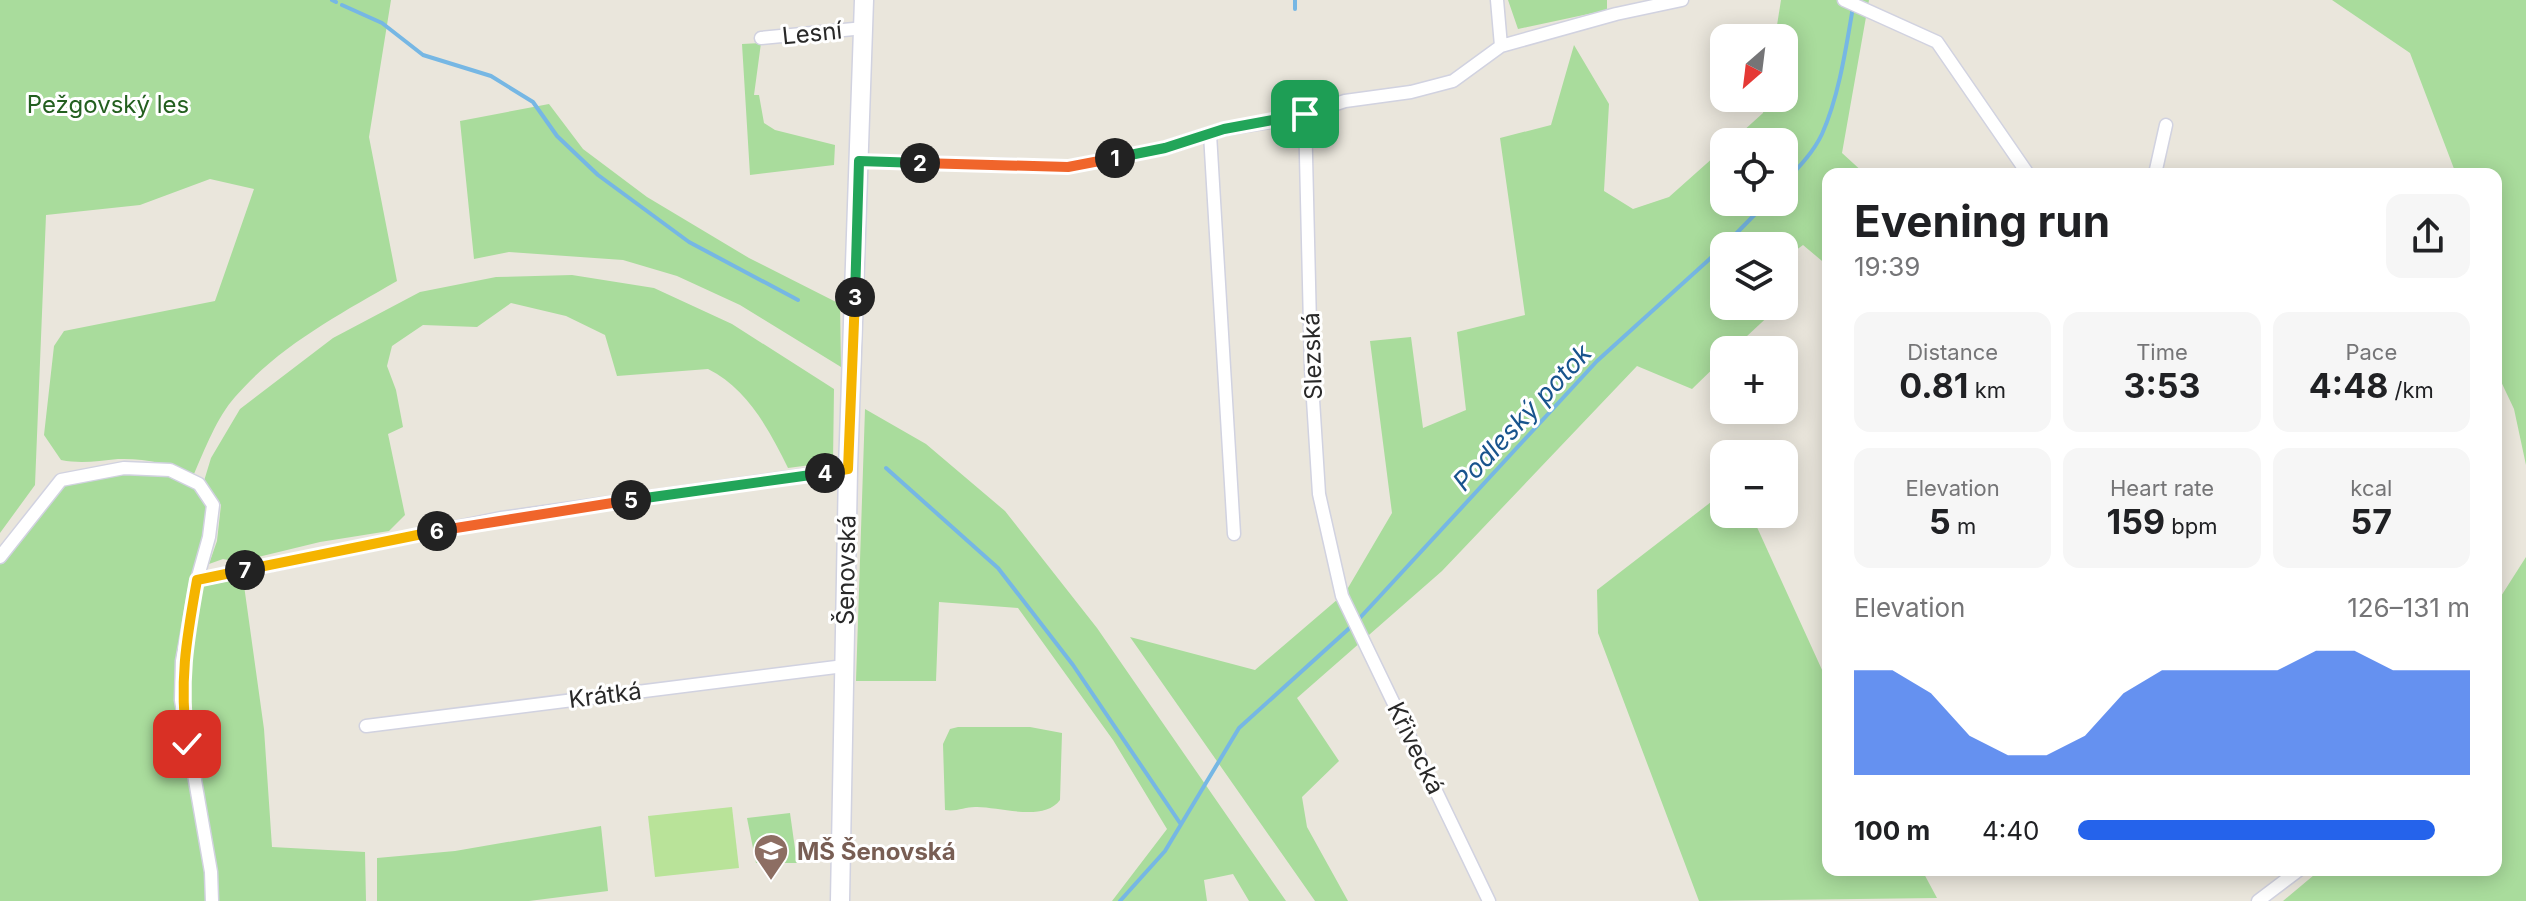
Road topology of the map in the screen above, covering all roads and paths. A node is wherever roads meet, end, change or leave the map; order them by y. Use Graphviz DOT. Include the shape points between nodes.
graph roads {
  1 [pos="864,0"];
  2 [pos="1497,0"];
  3 [pos="1682,0"];
  4 [pos="1844,0"];
  5 [pos="864,28"];
  6 [pos="761,38"];
  7 [pos="1501,46"];
  8 [pos="1305,114"];
  9 [pos="2166,125"];
  10 [pos="1210,134"];
  11 [pos="859,161"];
  12 [pos="2024,168"];
  13 [pos="2156,168"];
  14 [pos="848,469"];
  15 [pos="1234,534"];
  16 [pos="0,557"];
  17 [pos="197,580"];
  18 [pos="1342,596"];
  19 [pos="844,666"];
  20 [pos="366,726"];
  21 [pos="2291,876"];
  22 [pos="212,901"];
  23 [pos="840,901"];
  24 [pos="1489,901"];
  25 [pos="2258,901"];
  1 -- 5 [label="main road, Šenovská"];
  2 -- 7 [label="street"];
  3 -- 7 [label="street"];
  4 -- 12 [label="street" via="1937,42"];
  5 -- 6 [label="street, Lesní"];
  5 -- 11 [label="main road, Šenovská"];
  7 -- 8 [label="street" via="1453,81"];
  8 -- 10 [label="street"];
  8 -- 18 [label="street, Slezská" via="1319,494"];
  9 -- 13 [label="street"];
  10 -- 11 [label="street" via="1068,167"];
  10 -- 15 [label="street"];
  11 -- 14 [label="main road, Šenovská"];
  14 -- 17 [label="street" via="501,518"];
  14 -- 19 [label="main road, Šenovská"];
  16 -- 17 [label="street" via="61,480 124,468 170,470 199,484 213,505"];
  17 -- 22 [label="street" via="182,661 181,700"];
  18 -- 24 [label="street, Křivecká"];
  19 -- 20 [label="street, Krátká"];
  19 -- 23 [label="main road, Šenovská"];
  21 -- 25 [label="street"];
}
